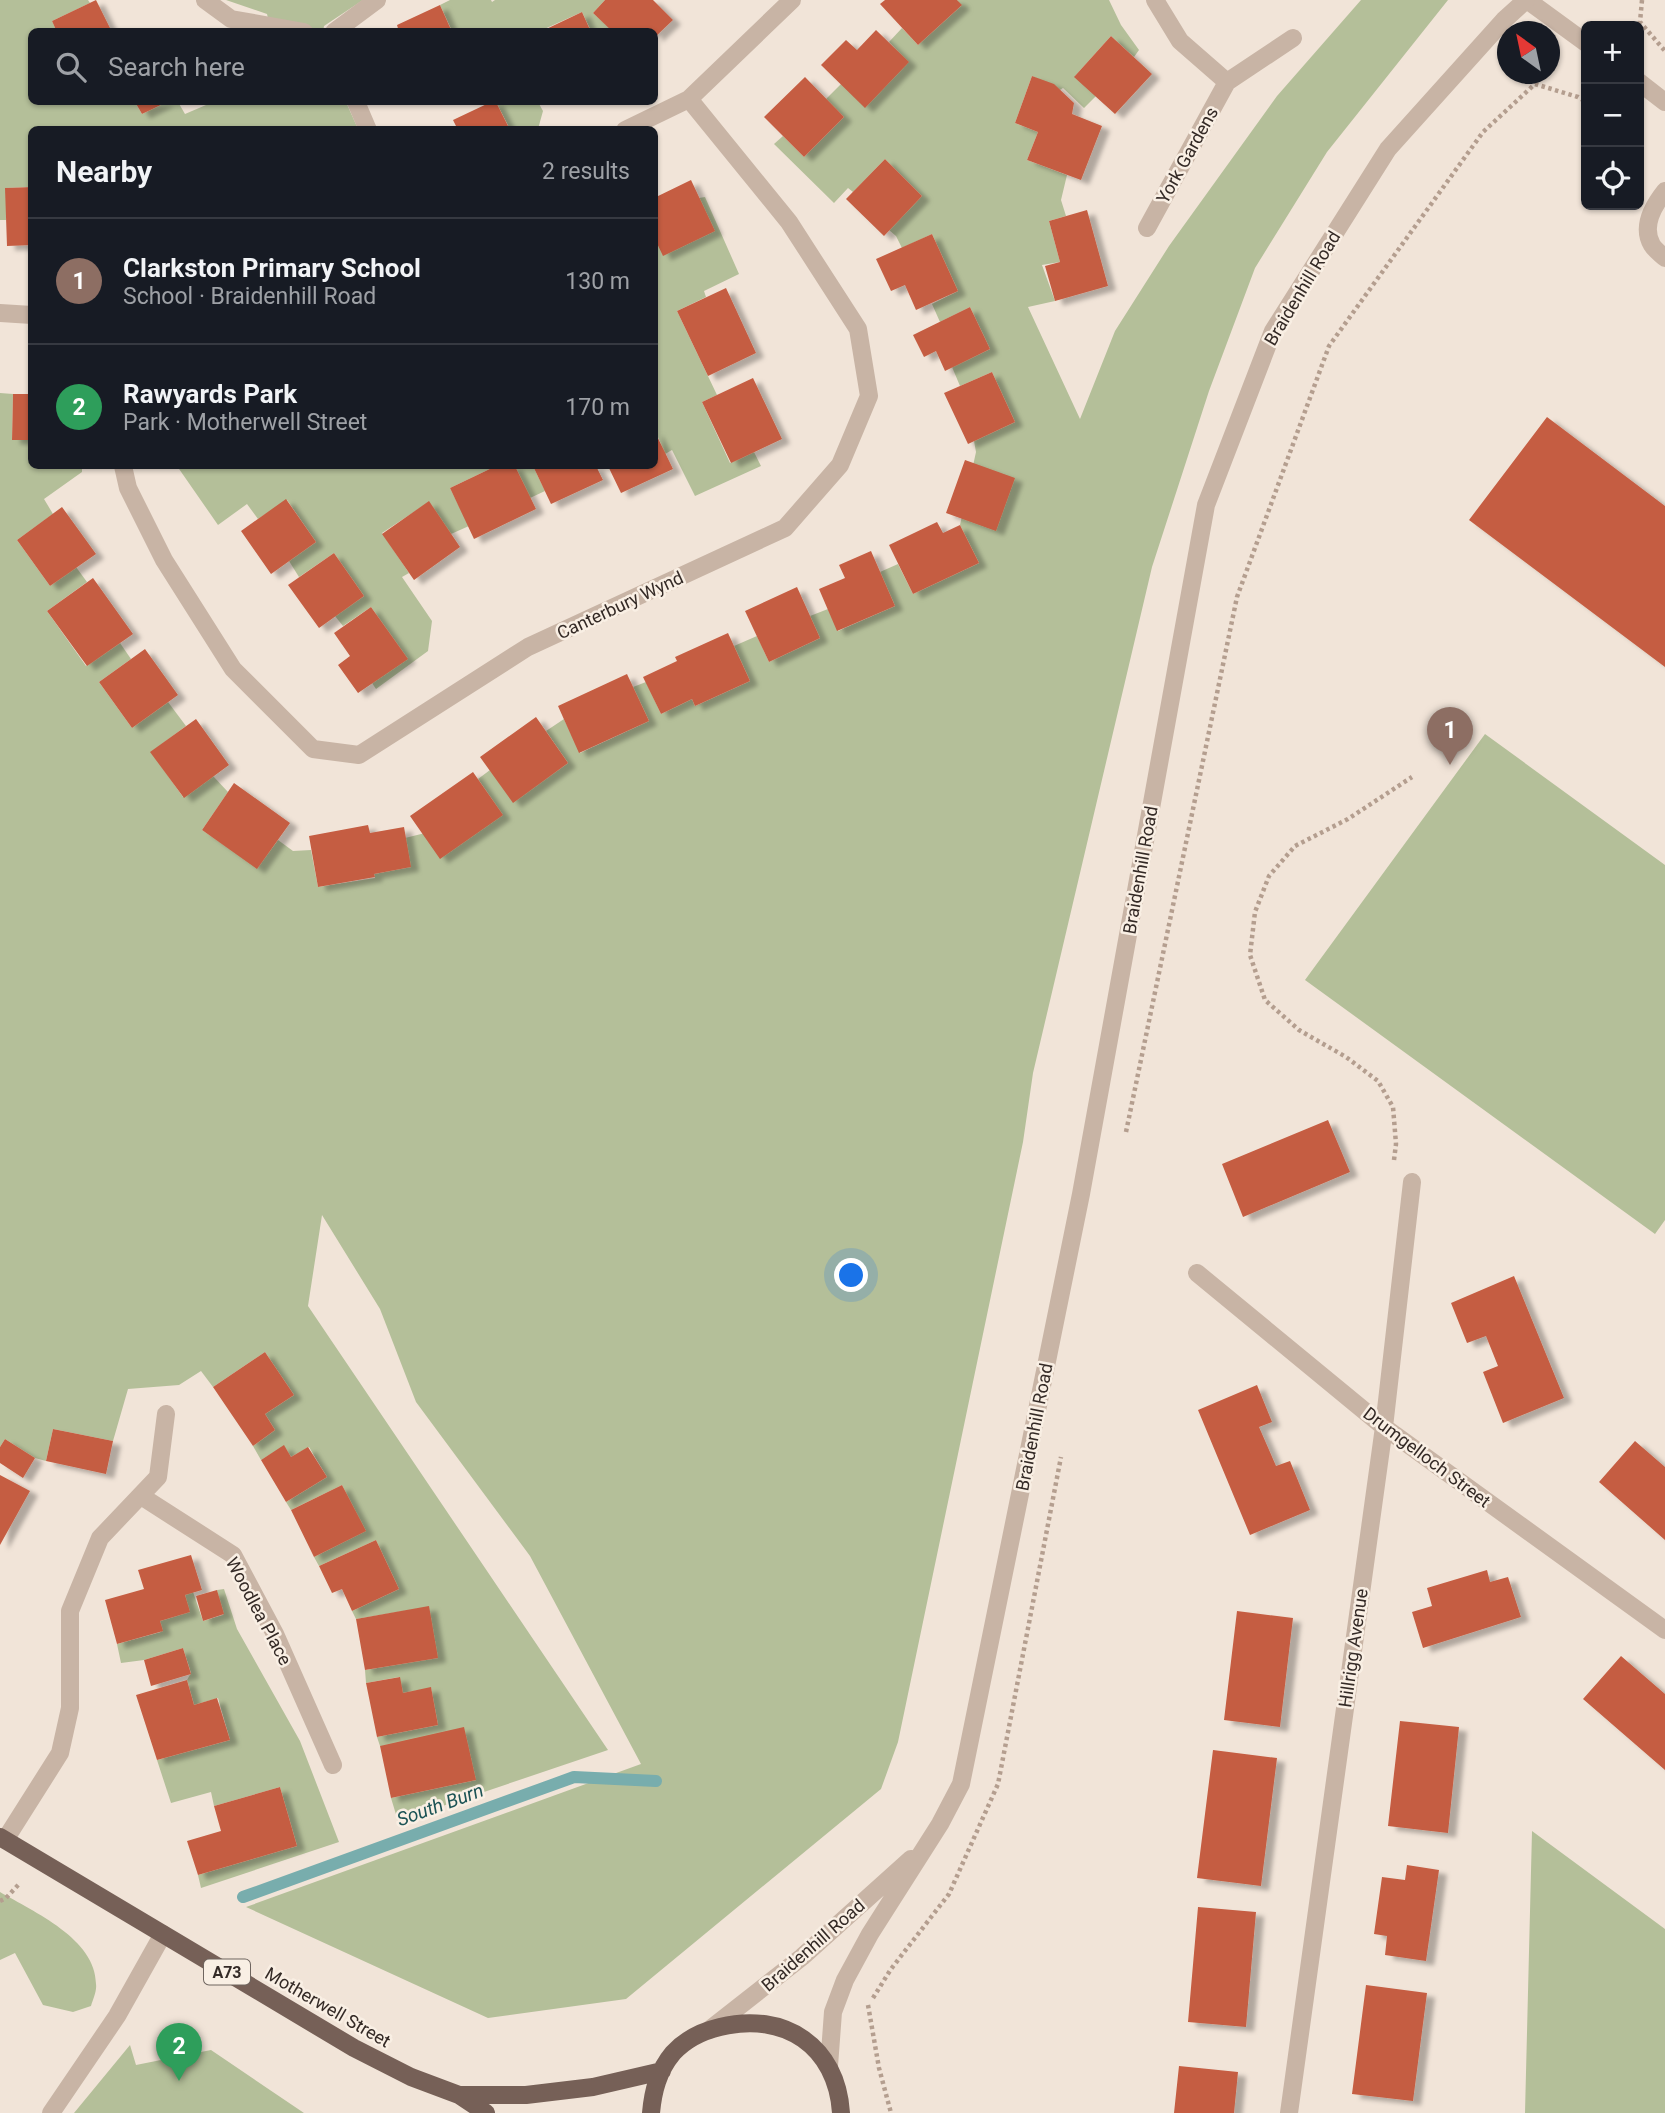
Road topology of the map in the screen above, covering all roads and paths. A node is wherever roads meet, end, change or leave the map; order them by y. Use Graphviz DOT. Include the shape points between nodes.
graph roads {
  1 [pos="205,0"];
  2 [pos="377,0"];
  3 [pos="792,0"];
  4 [pos="1155,0"];
  5 [pos="1527,0"];
  6 [pos="1642,0"];
  7 [pos="281,28"];
  8 [pos="339,28"];
  9 [pos="1293,38"];
  10 [pos="1581,40"];
  11 [pos="1665,51"];
  12 [pos="1227,82"];
  13 [pos="1642,84"];
  14 [pos="689,99"];
  15 [pos="1581,99"];
  16 [pos="1665,102"];
  17 [pos="357,105"];
  18 [pos="366,126"];
  19 [pos="633,126"];
  20 [pos="1665,191"];
  21 [pos="1147,228"];
  22 [pos="1665,258"];
  23 [pos="0,313"];
  24 [pos="28,315"];
  25 [pos="124,469"];
  26 [pos="1412,777"];
  27 [pos="1124,1140"];
  28 [pos="1412,1182"];
  29 [pos="1196,1273"];
  30 [pos="166,1414"];
  31 [pos="1384,1427"];
  32 [pos="1062,1455"];
  33 [pos="141,1496"];
  34 [pos="1665,1630"];
  35 [pos="333,1765"];
  36 [pos="940,1824"];
  37 [pos="3,1839"];
  38 [pos="163,1934"];
  39 [pos="709,2030"];
  40 [pos="829,2066"];
  41 [pos="662,2071"];
  42 [pos="460,2095"];
  43 [pos="51,2113"];
  44 [pos="486,2113"];
  45 [pos="651,2113"];
  46 [pos="841,2113"];
  47 [pos="891,2113"];
  48 [pos="1289,2113"];
  1 -- 7 [label="street" via="230,19"];
  2 -- 8 [label="street"];
  3 -- 14 [label="street"];
  4 -- 12 [label="street" via="1180,41"];
  5 -- 10 [label="street"];
  5 -- 36 [label="street, Braidenhill Road" via="1388,149 1273,331 1206,505 1081,1194 961,1784"];
  6 -- 11 [label="path" via="1640,22"];
  9 -- 12 [label="street, York Gardens"];
  12 -- 21 [label="street, York Gardens"];
  13 -- 16 [label="street"];
  14 -- 19 [label="street"];
  14 -- 25 [label="street, Canterbury Wynd" via="789,222 858,329 869,396 840,465 785,528 528,647 359,755 313,749 233,668 164,559 128,488"];
  15 -- 27 [label="path" via="1535,84 1483,132 1329,346 1237,597"];
  17 -- 18 [label="street"];
  20 -- 22 [label="street" via="1647,223 1652,245"];
  23 -- 24 [label="street"];
  26 -- 28 [label="path" via="1295,846 1269,876 1255,912 1250,956 1265,1000 1299,1030 1378,1080 1393,1107 1394,1167"];
  28 -- 31 [label="street, Hillrigg Avenue"];
  29 -- 31 [label="street, Drumgelloch Street"];
  30 -- 33 [label="street" via="158,1477"];
  31 -- 34 [label="street, Drumgelloch Street"];
  31 -- 48 [label="street, Hillrigg Avenue"];
  32 -- 47 [label="path" via="998,1784 949,1894 868,2006"];
  33 -- 35 [label="street, Woodlea Place" via="233,1555 275,1634"];
  33 -- 37 [label="street" via="100,1538 70,1611 70,1708 60,1753"];
  36 -- 39 [label="street, Braidenhill Road" via="911,1859 802,1956"];
  36 -- 40 [label="street, Braidenhill Road" via="845,1980 833,2012"];
  37 -- 38 [label="main road, Motherwell Street / A73"];
  38 -- 42 [label="main road, Motherwell Street / A73" via="354,2048"];
  38 -- 43 [label="street" via="117,2016"];
  39 -- 40 [label="main road" via="738,2023 789,2031 811,2045"];
  39 -- 41 [label="main road" via="674,2052"];
  40 -- 46 [label="main road"];
  41 -- 42 [label="main road, A73" via="539,2094"];
  41 -- 45 [label="main road" via="653,2090"];
  42 -- 44 [label="main road, A73"];
}
